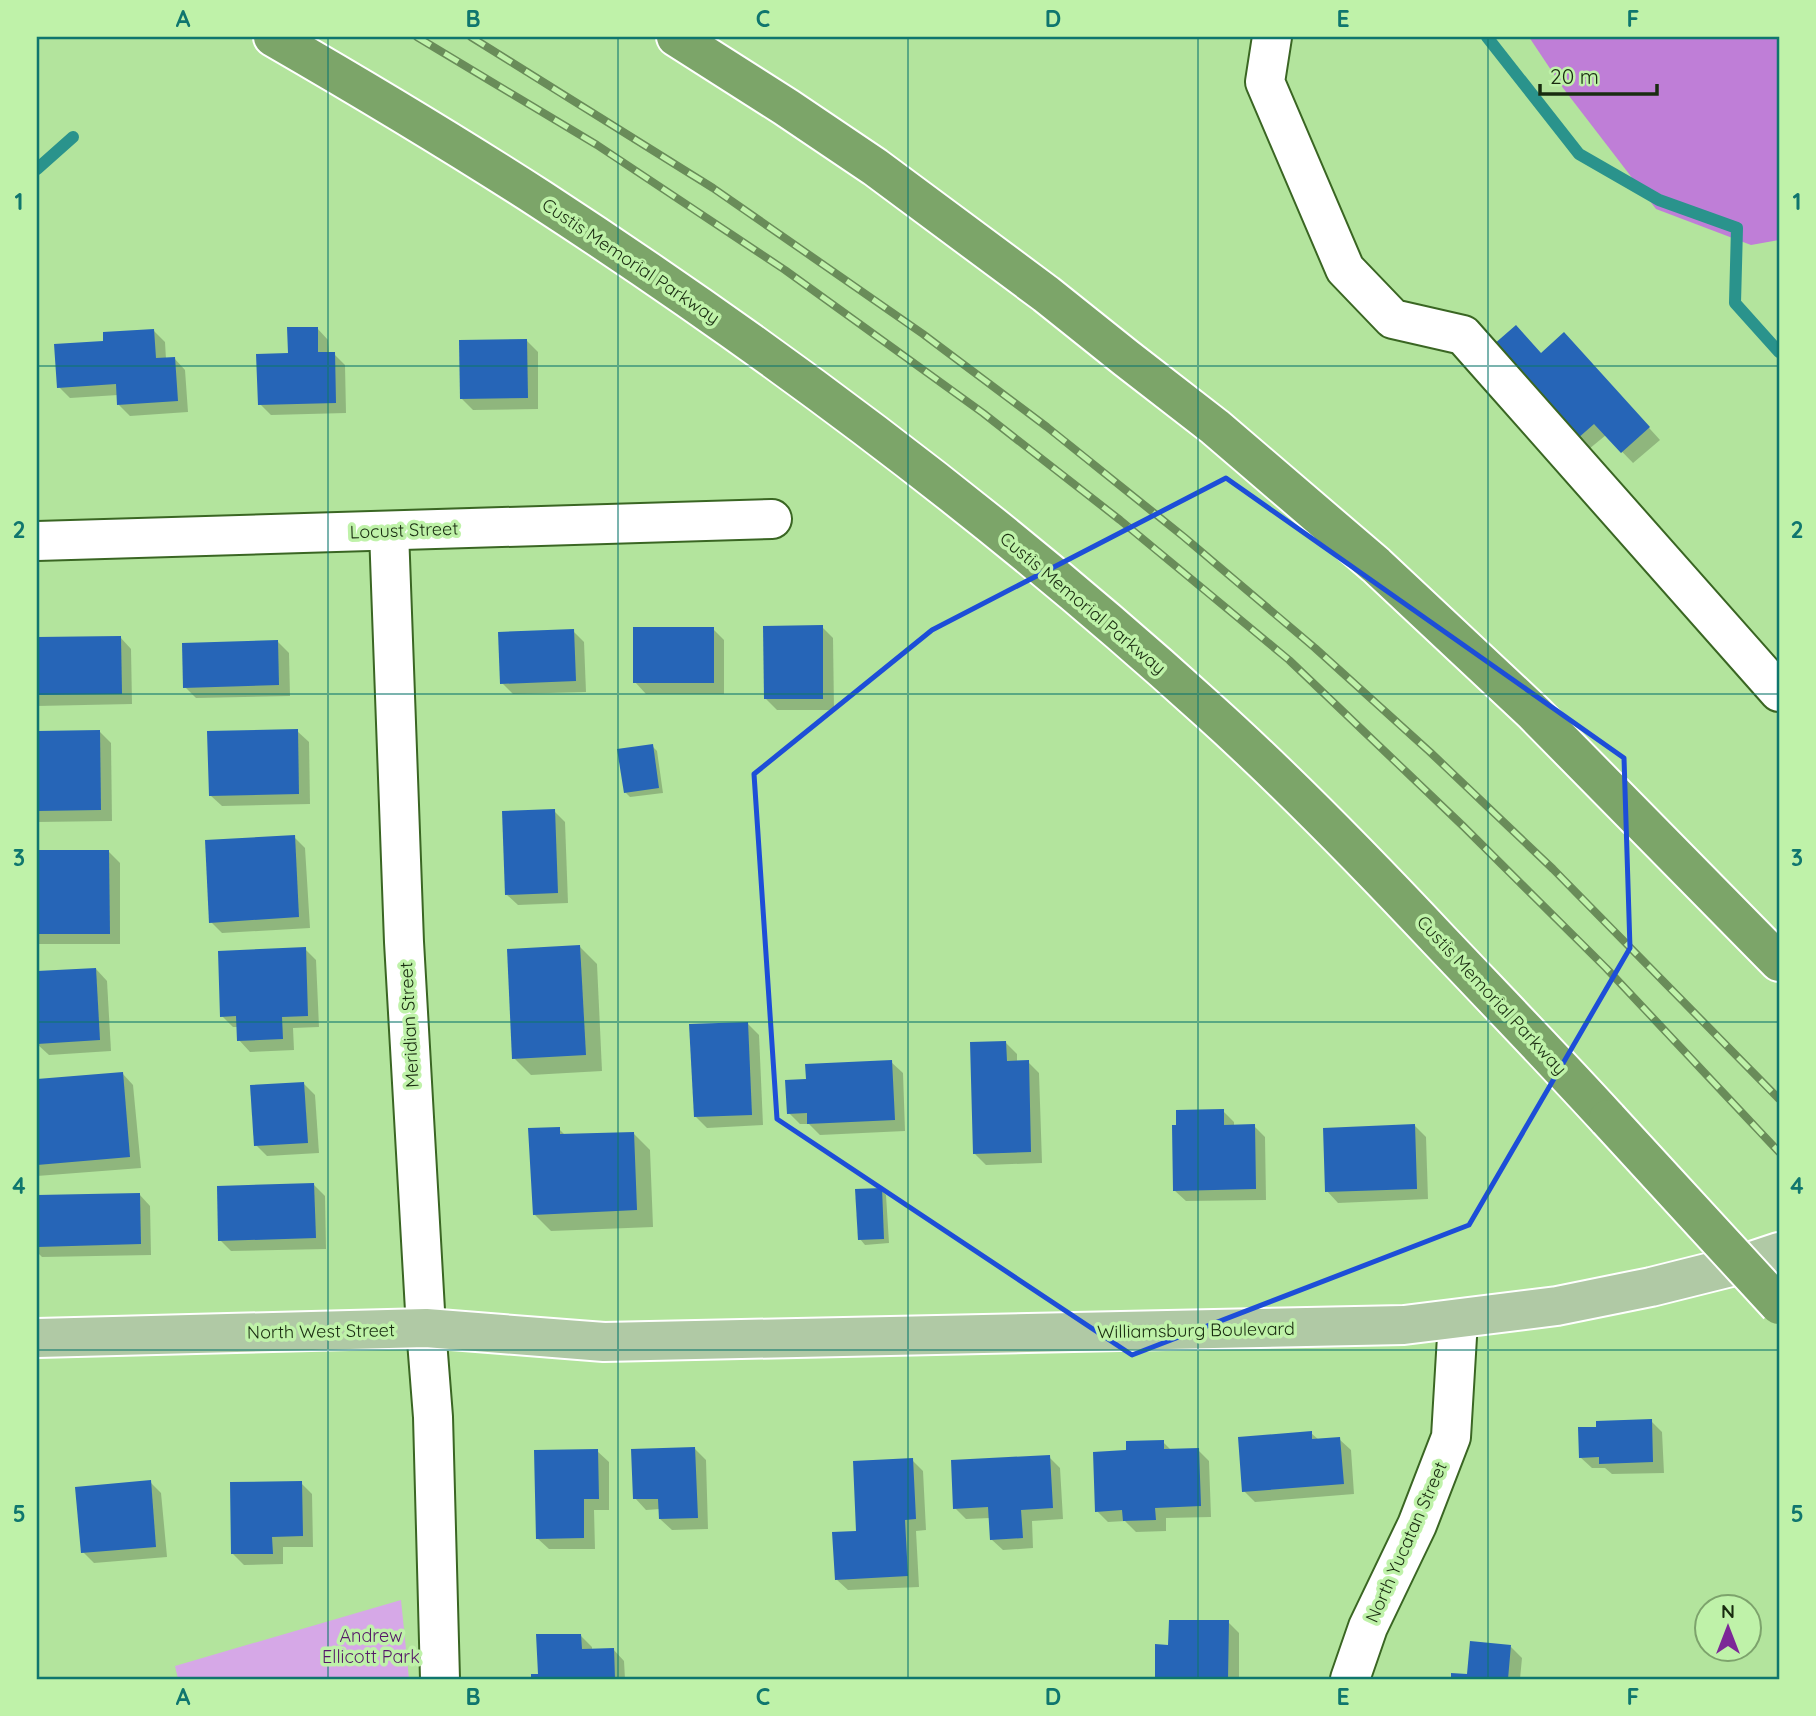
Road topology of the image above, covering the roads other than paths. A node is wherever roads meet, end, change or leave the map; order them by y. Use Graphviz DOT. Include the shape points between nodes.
graph roads {
  1 [pos="273,37"];
  2 [pos="676,37"];
  3 [pos="1272,37"];
  4 [pos="772,519"];
  5 [pos="389,531"];
  6 [pos="37,541"];
  7 [pos="1779,692"];
  8 [pos="1779,962"];
  9 [pos="1779,1252"];
  10 [pos="1779,1305"];
  11 [pos="1458,1320"];
  12 [pos="426,1328"];
  13 [pos="37,1338"];
  14 [pos="604,1342"];
  15 [pos="440,1679"];
  16 [pos="1350,1679"];
  1 -- 10 [label="highway, Custis Memorial Parkway, bridge" via="627,257 796,375 1053,575 1210,712 1365,861"];
  2 -- 8 [label="highway" via="875,167 1216,427 1376,565 1534,713"];
  3 -- 7 [label="street" via="1265,82 1345,269 1393,319 1463,335"];
  4 -- 5 [label="street, Locust Street"];
  5 -- 6 [label="street, Locust Street"];
  5 -- 12 [label="street, Meridian Street" via="404,942"];
  9 -- 11 [label="main road, Williamsburg Boulevard" via="1651,1287"];
  11 -- 14 [label="main road, Williamsburg Boulevard" via="1404,1325"];
  11 -- 16 [label="street, North Yucatan Street" via="1451,1437"];
  12 -- 13 [label="main road, North West Street"];
  12 -- 14 [label="main road, North West Street"];
  12 -- 15 [label="street, Meridian Street"];
}
